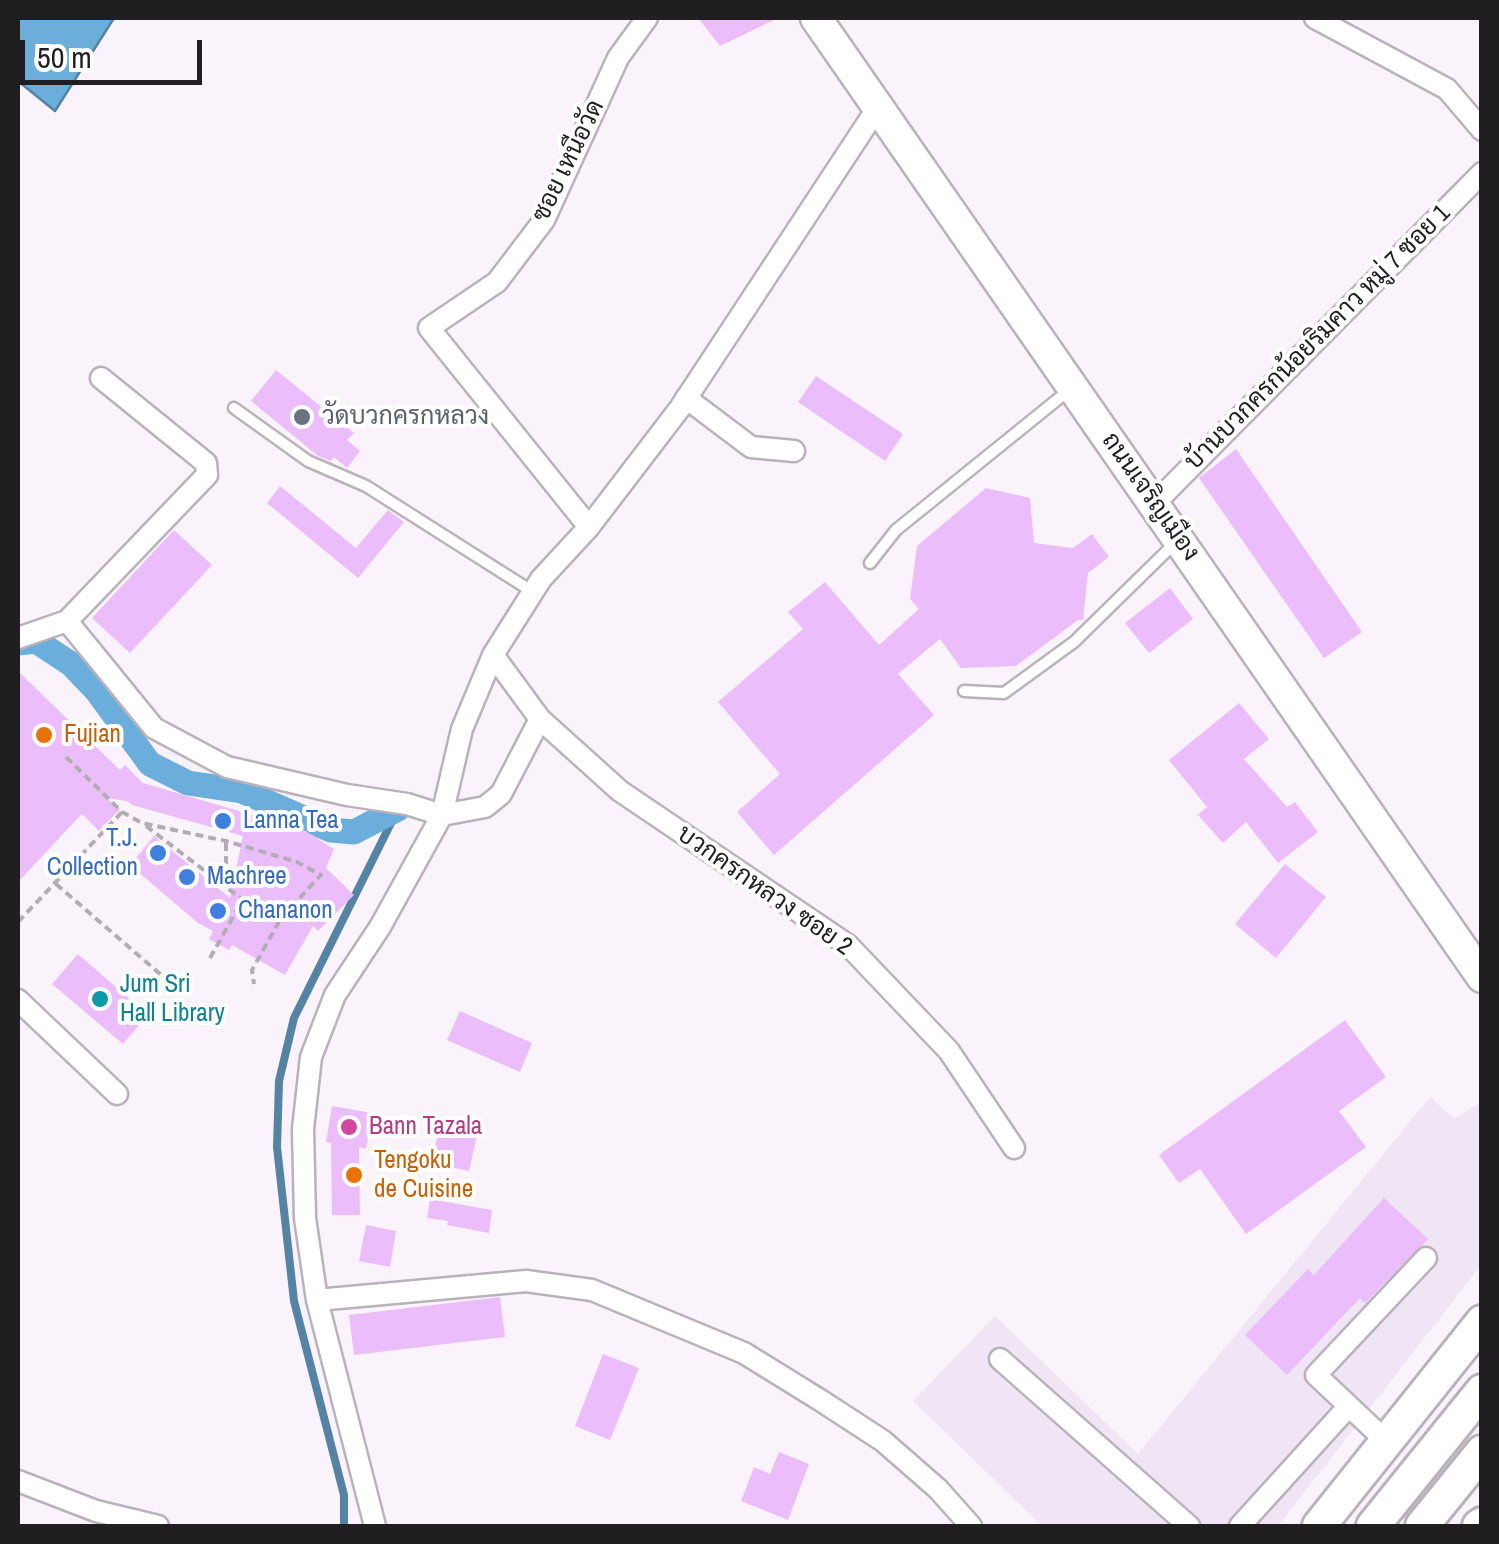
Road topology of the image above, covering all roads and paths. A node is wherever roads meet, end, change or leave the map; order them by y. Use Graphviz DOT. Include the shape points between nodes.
graph roads {
  1 [pos="647,18"];
  2 [pos="816,18"];
  3 [pos="1315,18"];
  4 [pos="1366,18"];
  5 [pos="1352,36"];
  6 [pos="878,107"];
  7 [pos="1482,130"];
  8 [pos="1482,173"];
  9 [pos="101,378"];
  10 [pos="1072,387"];
  11 [pos="686,398"];
  12 [pos="234,408"];
  13 [pos="794,452"];
  14 [pos="1155,504"];
  15 [pos="588,527"];
  16 [pos="1179,539"];
  17 [pos="870,562"];
  18 [pos="533,592"];
  19 [pos="67,621"];
  20 [pos="18,638"];
  21 [pos="493,655"];
  22 [pos="964,691"];
  23 [pos="540,719"];
  24 [pos="66,756"];
  25 [pos="122,812"];
  26 [pos="442,814"];
  27 [pos="142,823"];
  28 [pos="226,841"];
  29 [pos="56,884"];
  30 [pos="226,888"];
  31 [pos="243,900"];
  32 [pos="281,918"];
  33 [pos="18,922"];
  34 [pos="210,958"];
  35 [pos="1482,978"];
  36 [pos="254,984"];
  37 [pos="175,987"];
  38 [pos="18,1000"];
  39 [pos="118,1094"];
  40 [pos="1014,1148"];
  41 [pos="1426,1258"];
  42 [pos="317,1300"];
  43 [pos="1482,1322"];
  44 [pos="1000,1359"];
  45 [pos="1482,1392"];
  46 [pos="1348,1407"];
  47 [pos="1386,1441"];
  48 [pos="1482,1452"];
  49 [pos="18,1482"];
  50 [pos="96,1511"];
  51 [pos="80,1526"];
  52 [pos="158,1526"];
  53 [pos="374,1526"];
  54 [pos="971,1526"];
  55 [pos="1189,1526"];
  56 [pos="1240,1526"];
  57 [pos="1319,1526"];
  58 [pos="1373,1526"];
  59 [pos="1422,1526"];
  1 -- 15 [label="street, ซอย เหนือวัด" via="618,58 544,220 498,282 429,328"];
  2 -- 6 [label="main road, ถนนเจริญเมือง"];
  3 -- 5 [label="street"];
  4 -- 5 [label="street"];
  5 -- 7 [label="street" via="1447,89"];
  6 -- 10 [label="main road, ถนนเจริญเมือง"];
  6 -- 11 [label="street"];
  8 -- 14 [label="street, บ้านบวกครกน้อยริมคาว หมู่ 7 ซอย 1"];
  9 -- 19 [label="street" via="206,463 206,475"];
  10 -- 14 [label="main road, ถนนเจริญเมือง"];
  10 -- 17 [label="lane" via="896,530"];
  11 -- 13 [label="street" via="751,447"];
  11 -- 15 [label="street"];
  12 -- 18 [label="lane" via="308,460 366,486"];
  14 -- 16 [label="main road, ถนนเจริญเมือง"];
  15 -- 18 [label="street"];
  16 -- 22 [label="lane" via="1074,642 1004,693"];
  16 -- 35 [label="main road, ถนนเจริญเมือง"];
  18 -- 21 [label="street"];
  19 -- 20 [label="street"];
  19 -- 26 [label="street" via="154,728 227,766"];
  21 -- 23 [label="street, บวกครกหลวง ซอย 2"];
  21 -- 26 [label="street" via="462,730"];
  23 -- 26 [label="street" via="501,794 485,807"];
  23 -- 40 [label="street, บวกครกหลวง ซอย 2" via="620,791 848,945 949,1051"];
  24 -- 25 [label="path"];
  25 -- 27 [label="path"];
  25 -- 29 [label="path"];
  26 -- 42 [label="street" via="335,995 311,1057 305,1218"];
  27 -- 28 [label="path"];
  27 -- 30 [label="path"];
  28 -- 30 [label="path"];
  28 -- 32 [label="path" via="321,875"];
  29 -- 33 [label="path"];
  29 -- 37 [label="path"];
  30 -- 31 [label="path"];
  31 -- 32 [label="path"];
  31 -- 34 [label="path"];
  32 -- 36 [label="path" via="252,970"];
  38 -- 39 [label="street"];
  41 -- 46 [label="street" via="1316,1375"];
  42 -- 53 [label="street"];
  42 -- 54 [label="street" via="526,1281 592,1290 744,1354 820,1400 883,1441"];
  43 -- 47 [label="main road"];
  44 -- 55 [label="street"];
  45 -- 58 [label="main road"];
  46 -- 47 [label="street"];
  46 -- 56 [label="street"];
  47 -- 57 [label="main road"];
  48 -- 59 [label="main road"];
  49 -- 50 [label="street"];
  50 -- 51 [label="street"];
  50 -- 52 [label="street"];
}
